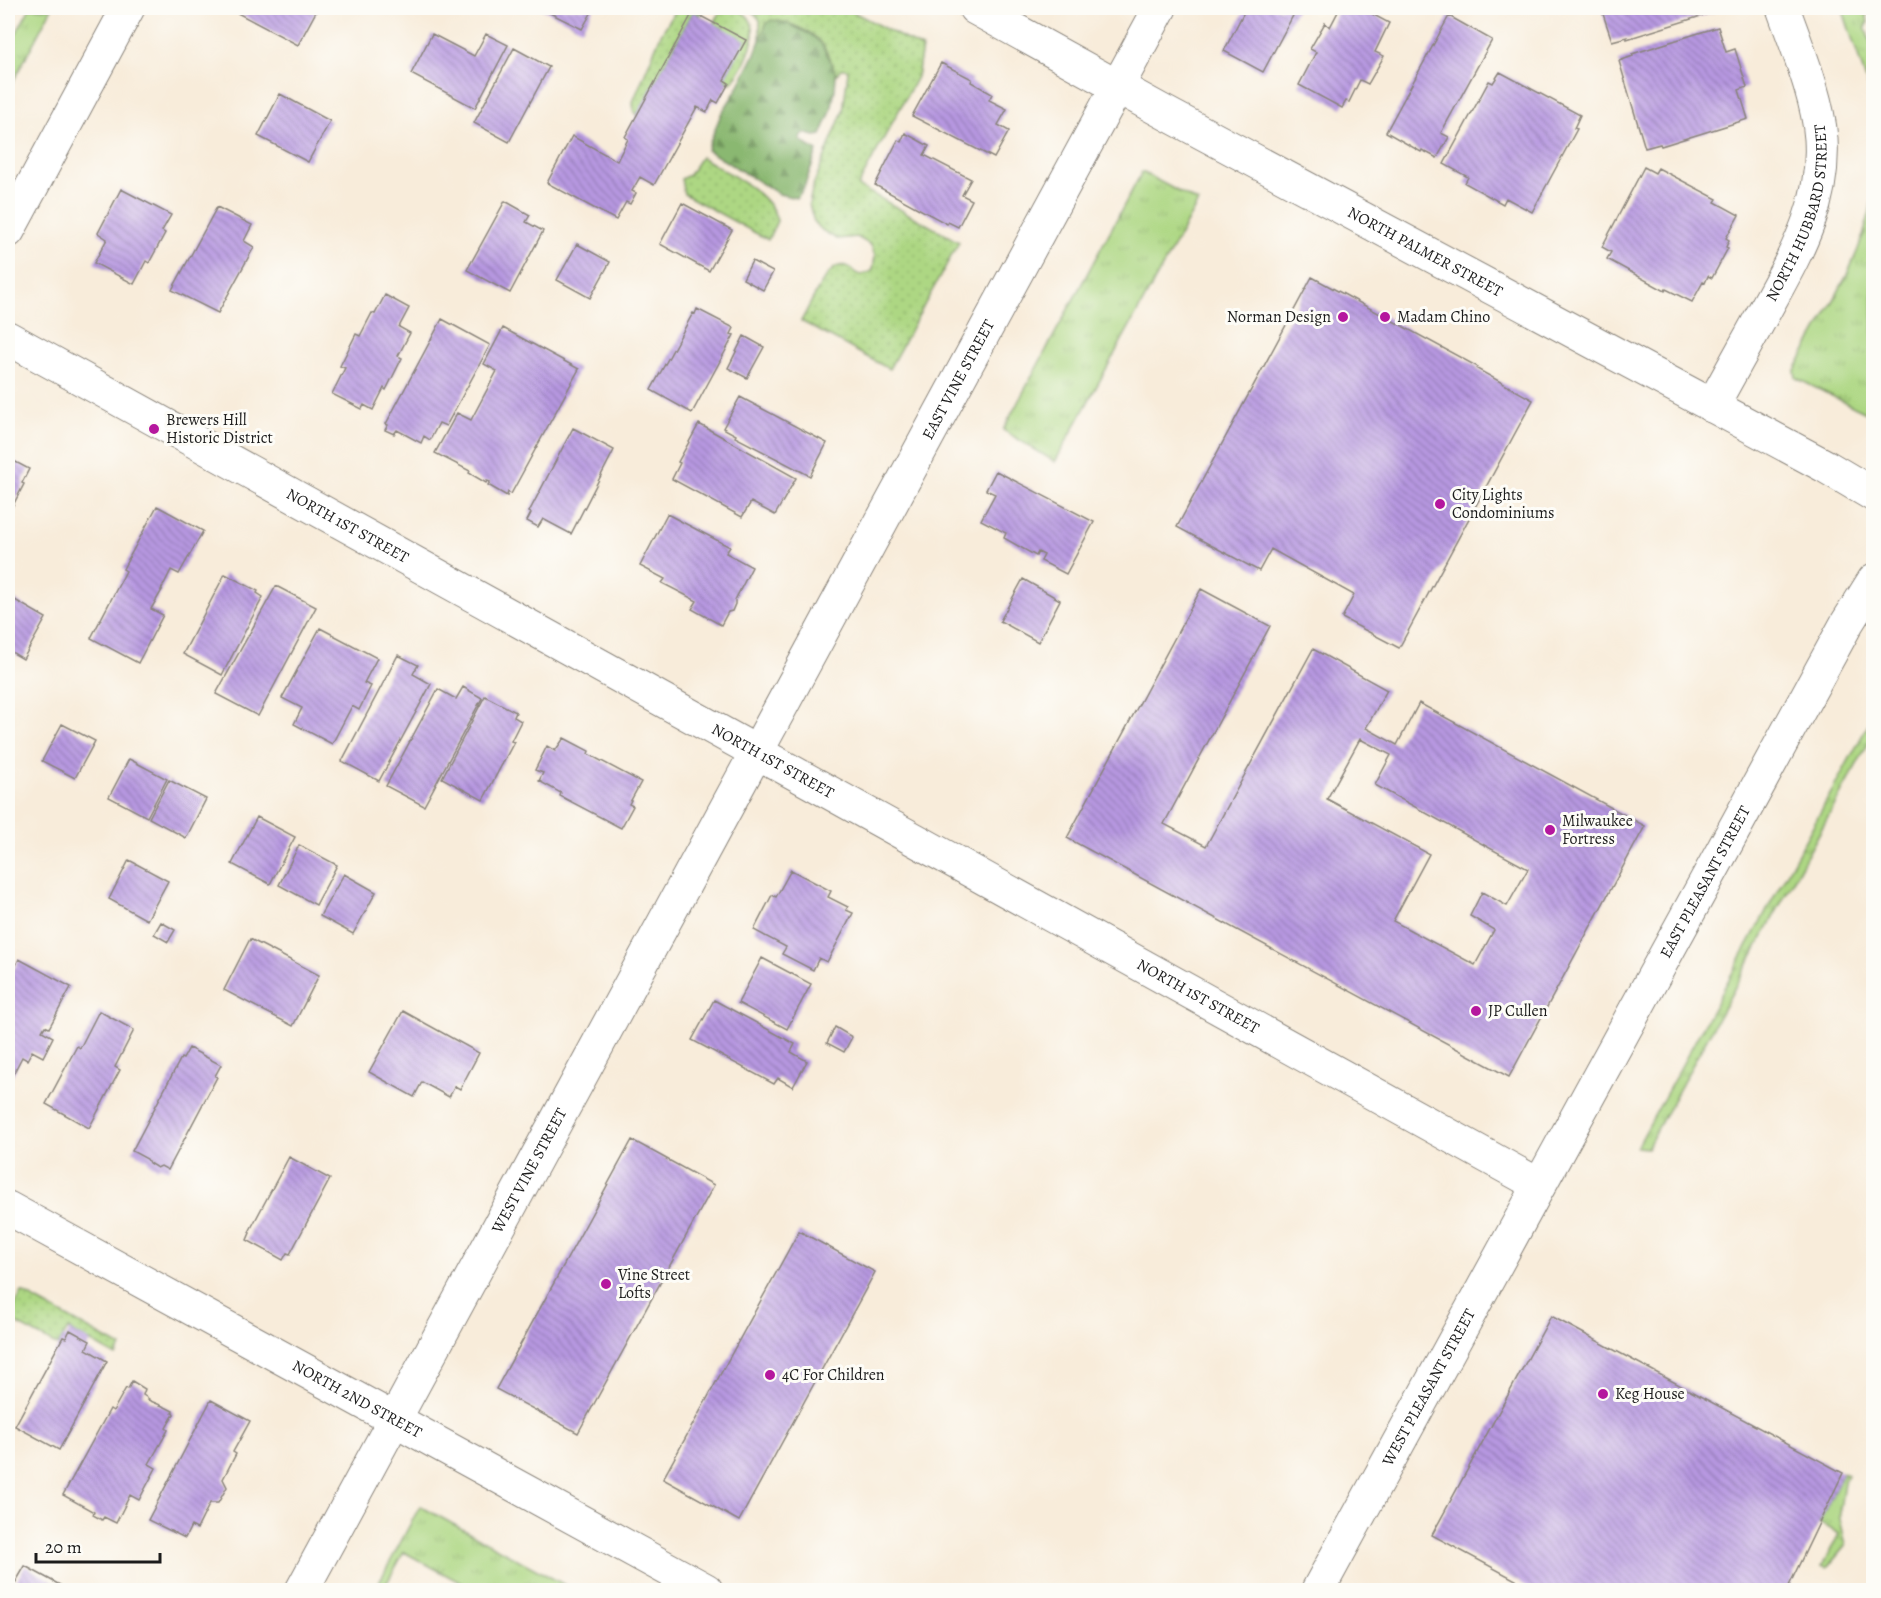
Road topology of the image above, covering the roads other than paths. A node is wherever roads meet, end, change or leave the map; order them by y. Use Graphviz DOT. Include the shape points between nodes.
graph roads {
  1 [pos="128,8"];
  2 [pos="975,8"];
  3 [pos="1160,8"];
  4 [pos="1783,8"];
  5 [pos="1117,87"];
  6 [pos="8,231"];
  7 [pos="8,338"];
  8 [pos="1712,406"];
  9 [pos="1874,495"];
  10 [pos="1874,580"];
  11 [pos="756,751"];
  12 [pos="1539,1185"];
  13 [pos="8,1208"];
  14 [pos="394,1419"];
  15 [pos="302,1590"];
  16 [pos="706,1590"];
  17 [pos="1318,1590"];
  1 -- 6 [label="street"];
  2 -- 5 [label="street, NORTH PALMER STREET"];
  3 -- 5 [label="street, EAST VINE STREET"];
  4 -- 8 [label="street, NORTH HUBBARD STREET" via="1817,111 1821,177 1798,249"];
  5 -- 8 [label="street, NORTH PALMER STREET"];
  5 -- 11 [label="street, EAST VINE STREET"];
  7 -- 11 [label="street, NORTH 1ST STREET"];
  8 -- 9 [label="street, NORTH PALMER STREET"];
  10 -- 12 [label="street, EAST PLEASANT STREET" via="1846,623"];
  11 -- 12 [label="street, NORTH 1ST STREET"];
  11 -- 14 [label="street, WEST VINE STREET"];
  12 -- 17 [label="street, WEST PLEASANT STREET"];
  13 -- 14 [label="street, NORTH 2ND STREET"];
  14 -- 15 [label="street, WEST VINE STREET"];
  14 -- 16 [label="street, NORTH 2ND STREET"];
}
